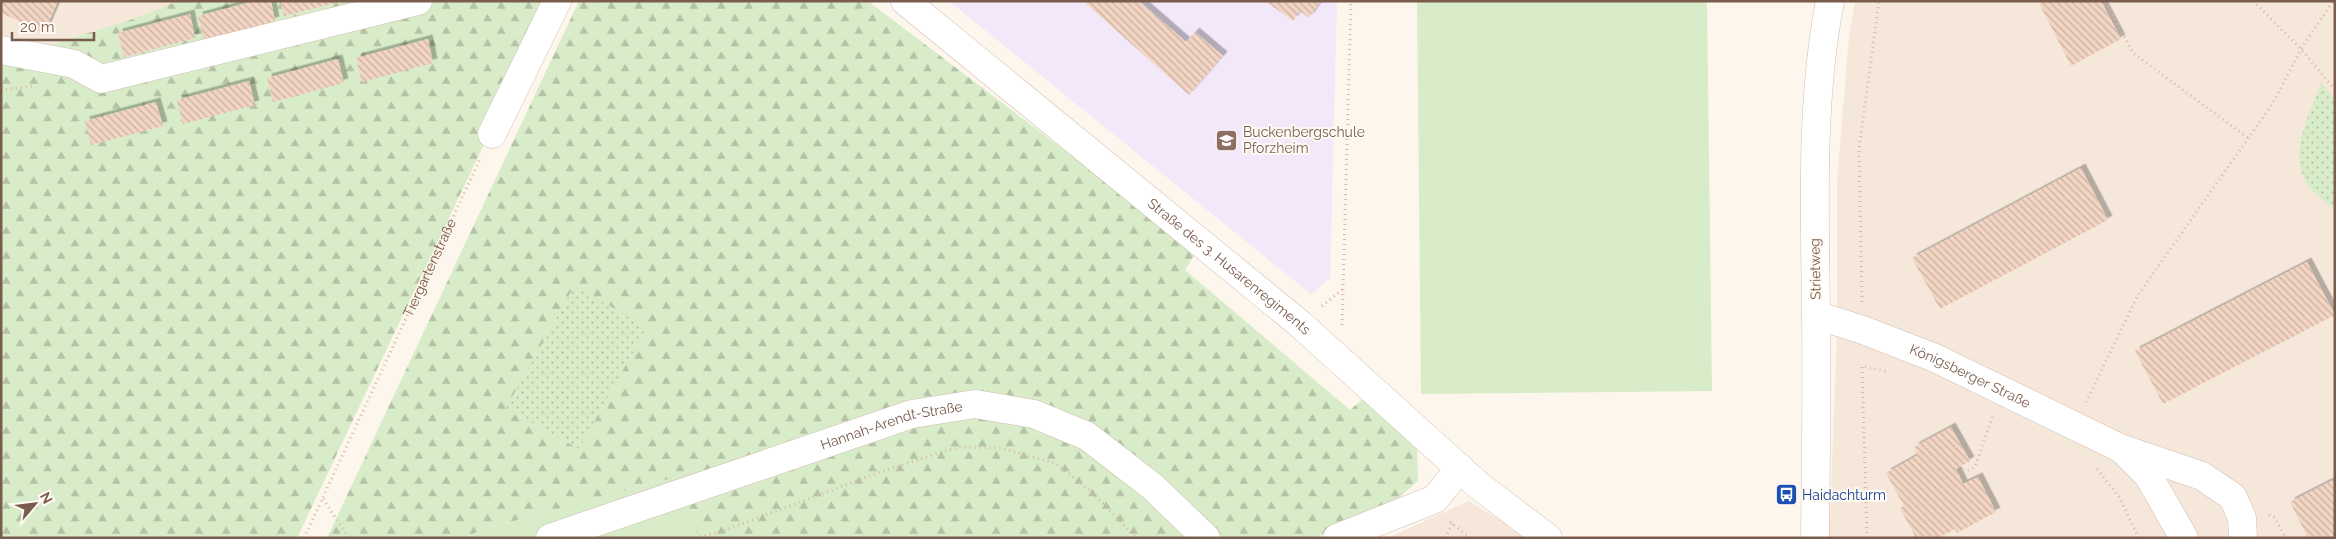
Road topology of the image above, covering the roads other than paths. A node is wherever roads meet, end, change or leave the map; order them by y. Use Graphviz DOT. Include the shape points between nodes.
graph roads {
  1 [pos="418,1"];
  2 [pos="906,1"];
  3 [pos="1830,1"];
  4 [pos="556,2"];
  5 [pos="1,50"];
  6 [pos="492,134"];
  7 [pos="1816,315"];
  8 [pos="2120,448"];
  9 [pos="1460,468"];
  10 [pos="550,538"];
  11 [pos="1206,538"];
  12 [pos="1337,538"];
  13 [pos="1548,538"];
  14 [pos="1815,538"];
  15 [pos="2184,538"];
  16 [pos="2243,538"];
  1 -- 5 [label="street" via="102,79 74,64"];
  2 -- 9 [label="street, Straße des 3. Husarenregiments" via="1340,358"];
  3 -- 7 [label="street, Strietweg" via="1821,50 1816,113"];
  4 -- 6 [label="street"];
  7 -- 8 [label="street, Königsberger Straße" via="1936,358"];
  7 -- 14 [label="street, Strietweg"];
  8 -- 15 [label="street, Königsberger Straße" via="2148,475"];
  8 -- 16 [label="street, Königsberger Straße" via="2202,476 2233,497 2242,518"];
  9 -- 12 [label="street" via="1435,499"];
  9 -- 13 [label="street, Straße des 3. Husarenregiments"];
  10 -- 11 [label="street, Hannah-Arendt-Straße" via="912,414 975,404 1034,414 1087,436 1154,487"];
}
